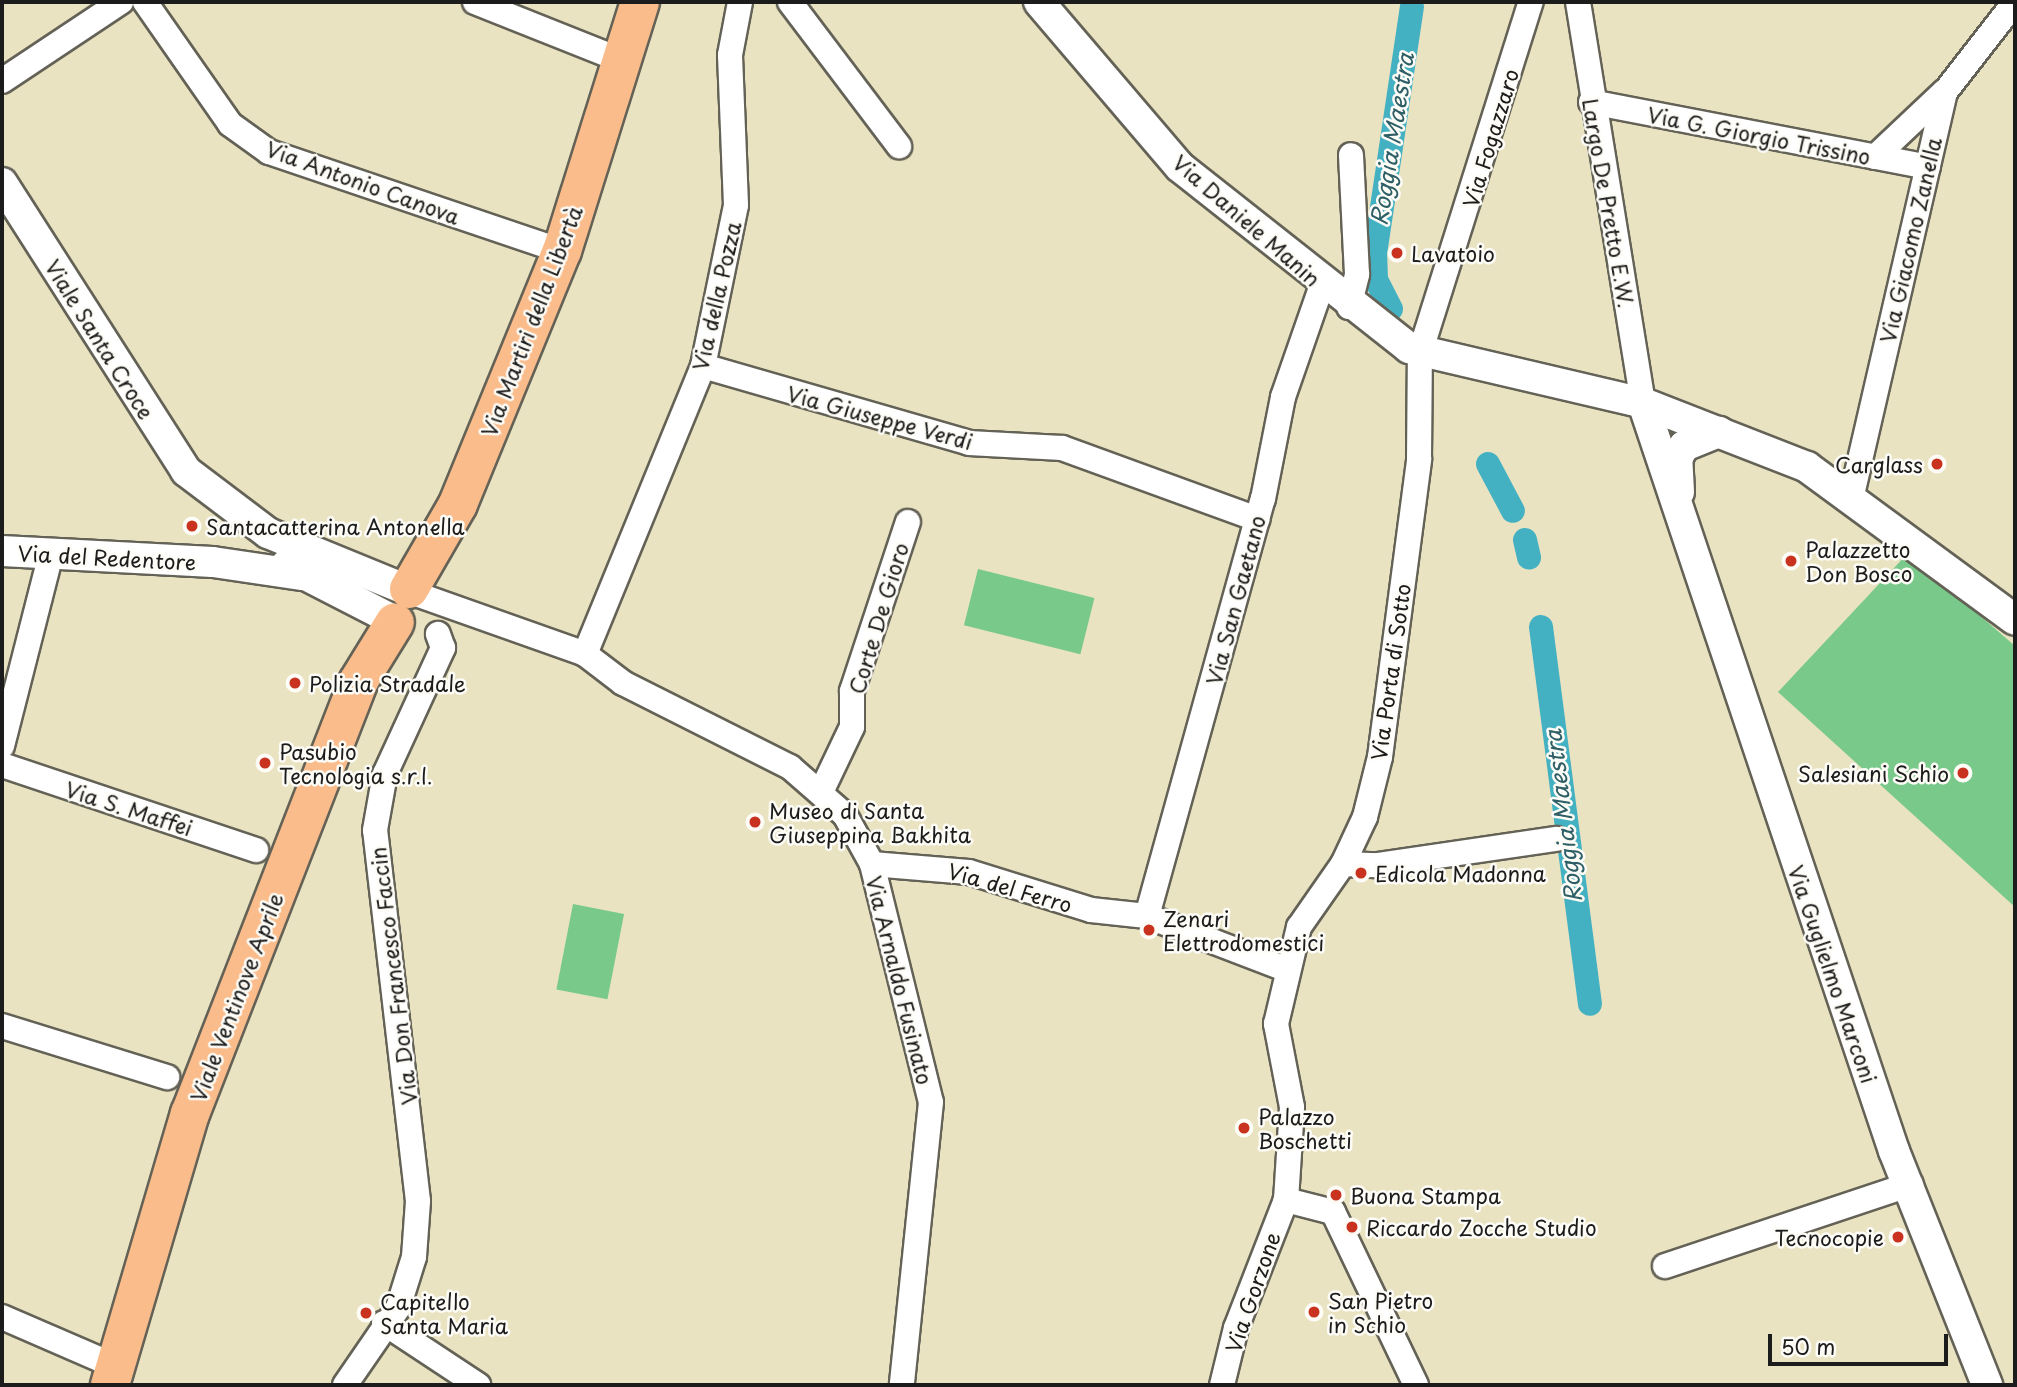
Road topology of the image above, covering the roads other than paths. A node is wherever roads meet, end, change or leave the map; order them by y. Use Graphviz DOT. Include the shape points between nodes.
graph roads {
  1 [pos="121,2"];
  2 [pos="145,2"];
  3 [pos="475,2"];
  4 [pos="640,2"];
  5 [pos="740,2"];
  6 [pos="790,2"];
  7 [pos="1039,2"];
  8 [pos="1531,2"];
  9 [pos="1578,2"];
  10 [pos="2015,2"];
  11 [pos="618,59"];
  12 [pos="2,81"];
  13 [pos="1945,92"];
  14 [pos="1591,102"];
  15 [pos="899,146"];
  16 [pos="1351,155"];
  17 [pos="1875,157"];
  18 [pos="1928,167"];
  19 [pos="2,183"];
  20 [pos="562,251"];
  21 [pos="1322,285"];
  22 [pos="1349,307"];
  23 [pos="1420,353"];
  24 [pos="703,366"];
  25 [pos="1643,403"];
  26 [pos="1719,432"];
  27 [pos="1850,499"];
  28 [pos="1257,519"];
  29 [pos="908,522"];
  30 [pos="259,536"];
  31 [pos="2,551"];
  32 [pos="50,557"];
  33 [pos="1694,557"];
  34 [pos="213,562"];
  35 [pos="301,575"];
  36 [pos="402,602"];
  37 [pos="2015,620"];
  38 [pos="438,634"];
  39 [pos="584,654"];
  40 [pos="2,746"];
  41 [pos="2,765"];
  42 [pos="821,792"];
  43 [pos="1556,839"];
  44 [pos="256,850"];
  45 [pos="872,864"];
  46 [pos="1343,864"];
  47 [pos="1147,916"];
  48 [pos="1288,970"];
  49 [pos="2,1026"];
  50 [pos="167,1077"];
  51 [pos="1911,1184"];
  52 [pos="1286,1200"];
  53 [pos="1665,1266"];
  54 [pos="2,1317"];
  55 [pos="384,1323"];
  56 [pos="113,1375"];
  57 [pos="345,1385"];
  58 [pos="478,1385"];
  59 [pos="902,1385"];
  60 [pos="1222,1385"];
  61 [pos="1416,1385"];
  62 [pos="1987,1385"];
  1 -- 12 [label="street"];
  2 -- 20 [label="street, Via Antonio Canova" via="230,124 269,152"];
  3 -- 11 [label="street"];
  4 -- 11 [label="main road, Via Martiri della Libertà"];
  5 -- 24 [label="street, Via della Pozza" via="730,55 736,205"];
  6 -- 15 [label="street"];
  7 -- 21 [label="street, Via Daniele Manin" via="1180,167"];
  8 -- 23 [label="street, Via Fogazzaro"];
  9 -- 14 [label="street, Largo De Pretto E.W."];
  10 -- 13 [label="street, Via Giacomo Zanella"];
  11 -- 20 [label="main road, Via Martiri della Libertà"];
  13 -- 17 [label="street"];
  13 -- 18 [label="street, Via Giacomo Zanella"];
  14 -- 17 [label="street, Via G. Giorgio Trissino"];
  14 -- 25 [label="street, Largo De Pretto E.W."];
  16 -- 22 [label="street" via="1357,274"];
  17 -- 18 [label="street, Via G. Giorgio Trissino"];
  18 -- 27 [label="street, Via Giacomo Zanella"];
  19 -- 30 [label="street, Viale Santa Croce" via="156,429 206,488"];
  20 -- 36 [label="main road, Via Martiri della Libertà" via="458,504"];
  21 -- 22 [label="street, Via Daniele Manin"];
  21 -- 28 [label="street, Via San Gaetano" via="1283,397"];
  22 -- 23 [label="street, Via Daniele Manin"];
  23 -- 25 [label="street"];
  23 -- 46 [label="street, Via Porta di Sotto" via="1419,460 1380,757 1365,817"];
  24 -- 28 [label="street, Via Giuseppe Verdi" via="969,443 1062,448"];
  24 -- 39 [label="street, Via della Pozza"];
  25 -- 26 [label="street"];
  25 -- 33 [label="street, Via Guglielmo Marconi"];
  26 -- 27 [label="street" via="1807,467"];
  26 -- 33 [label="street, Via Guglielmo Marconi" via="1691,439 1677,459"];
  27 -- 37 [label="street"];
  28 -- 47 [label="street, Via San Gaetano"];
  29 -- 42 [label="street, Corte De Gioro" via="852,691 852,727"];
  30 -- 34 [label="street, Via del Redentore"];
  30 -- 35 [label="street, Viale Santa Croce"];
  30 -- 36 [label="street, Viale Santa Croce"];
  31 -- 32 [label="street, Via del Redentore"];
  32 -- 34 [label="street, Via del Redentore"];
  32 -- 40 [label="street"];
  33 -- 51 [label="street, Via Guglielmo Marconi" via="1774,807"];
  34 -- 35 [label="street, Via del Redentore"];
  35 -- 36 [label="street, Viale Santa Croce"];
  36 -- 39 [label="street, Via Arnaldo Fusinato"];
  36 -- 56 [label="main road, Viale Ventinove Aprile" via="358,682 190,1114"];
  38 -- 55 [label="street, Via Don Francesco Faccin" via="443,648 385,774 375,830 418,1201 407,1286"];
  39 -- 42 [label="street, Via Arnaldo Fusinato" via="623,683 744,740"];
  41 -- 44 [label="street, Via S. Maffei"];
  42 -- 45 [label="street, Via Arnaldo Fusinato" via="845,815"];
  43 -- 46 [label="street" via="1377,865"];
  45 -- 47 [label="street, Via del Ferro" via="969,872 1091,910"];
  45 -- 59 [label="street, Via Arnaldo Fusinato" via="931,1102"];
  46 -- 48 [label="street, Via Porta di Sotto" via="1299,927"];
  47 -- 48 [label="street, Via del Ferro"];
  48 -- 52 [label="street, Via Gorzone" via="1276,1024 1292,1107"];
  49 -- 50 [label="street"];
  51 -- 53 [label="street"];
  51 -- 62 [label="street, Via Guglielmo Marconi"];
  52 -- 60 [label="street, Via Gorzone" via="1236,1328"];
  52 -- 61 [label="street" via="1333,1212"];
  54 -- 56 [label="street"];
  55 -- 57 [label="street, Via Don Francesco Faccin"];
  55 -- 58 [label="street"];
}
